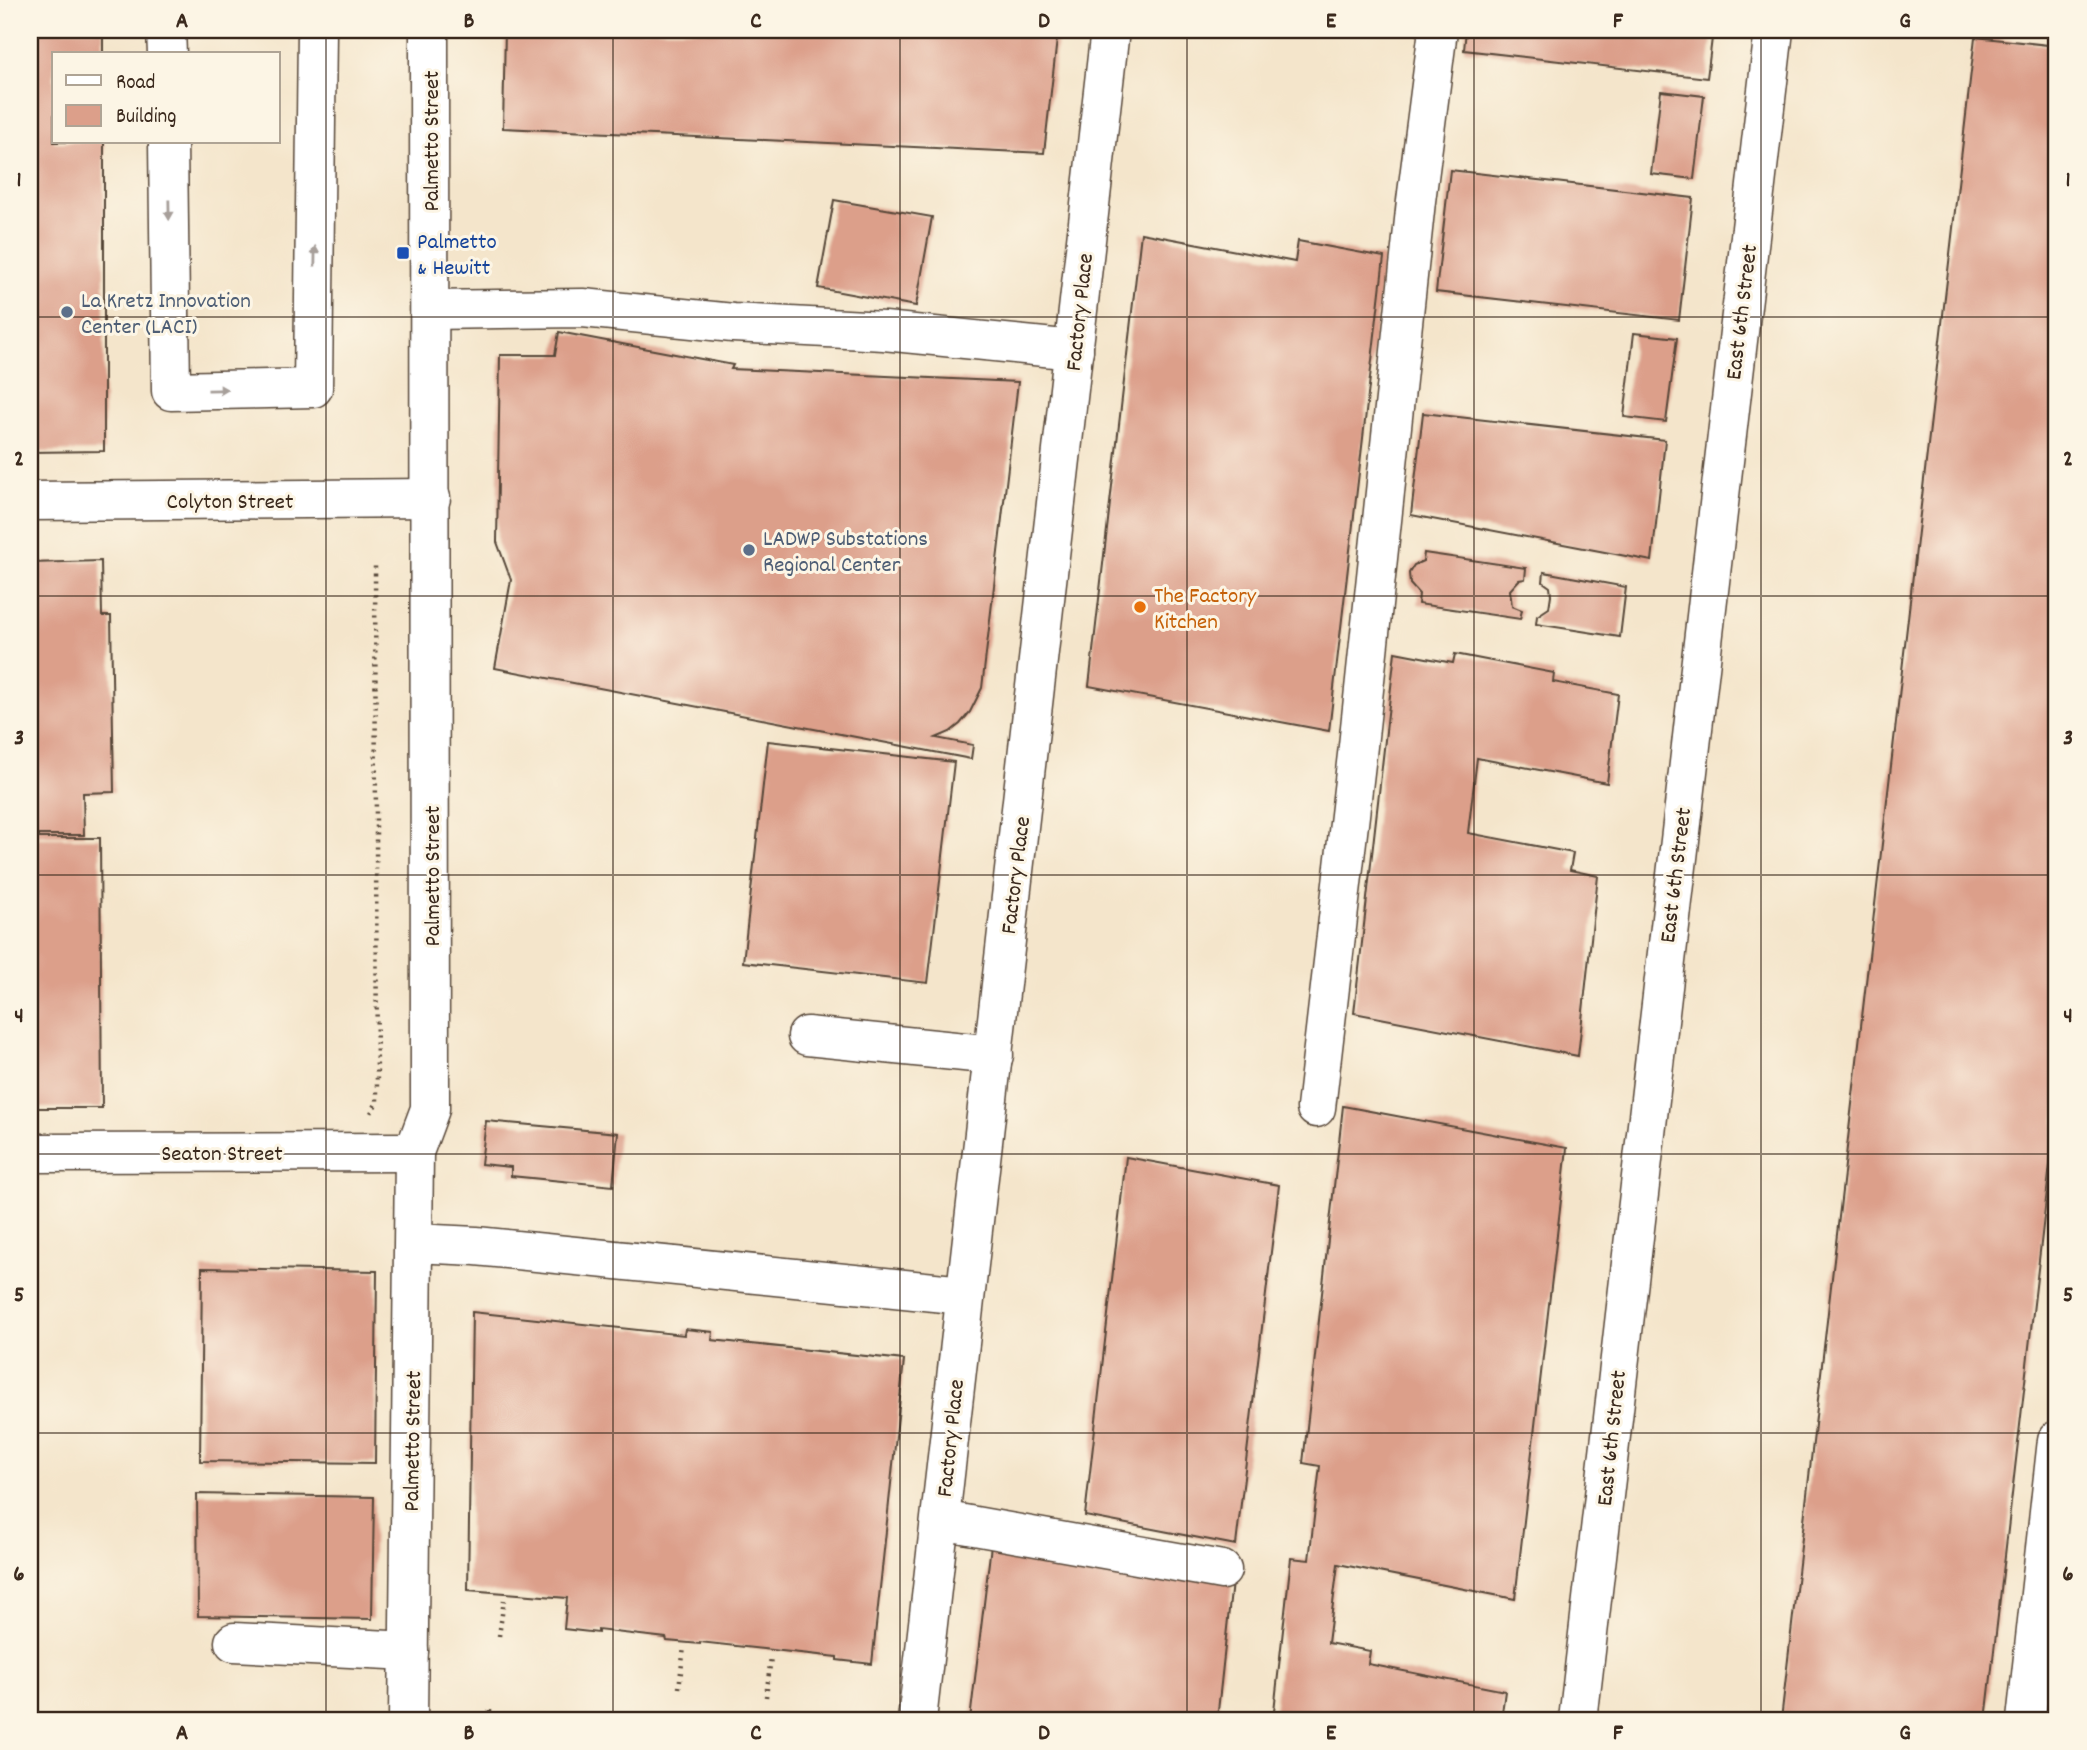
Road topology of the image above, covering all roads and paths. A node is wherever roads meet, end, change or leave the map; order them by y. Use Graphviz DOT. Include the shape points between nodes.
graph roads {
  1 [pos="166,30"];
  2 [pos="317,30"];
  3 [pos="429,30"];
  4 [pos="1110,30"];
  5 [pos="1438,30"];
  6 [pos="1774,30"];
  7 [pos="167,52"];
  8 [pos="168,144"];
  9 [pos="430,310"];
  10 [pos="1074,350"];
  11 [pos="431,498"];
  12 [pos="30,501"];
  13 [pos="374,563"];
  14 [pos="807,1036"];
  15 [pos="993,1055"];
  16 [pos="1316,1108"];
  17 [pos="369,1114"];
  18 [pos="414,1152"];
  19 [pos="30,1153"];
  20 [pos="414,1244"];
  21 [pos="964,1295"];
  22 [pos="2057,1440"];
  23 [pos="941,1520"];
  24 [pos="1222,1570"];
  25 [pos="504,1600"];
  26 [pos="499,1636"];
  27 [pos="234,1642"];
  28 [pos="684,1647"];
  29 [pos="409,1651"];
  30 [pos="771,1657"];
  31 [pos="680,1688"];
  32 [pos="766,1697"];
  33 [pos="490,1710"];
  34 [pos="408,1720"];
  35 [pos="490,1720"];
  36 [pos="917,1720"];
  37 [pos="1578,1720"];
  38 [pos="2026,1720"];
  1 -- 7 [label="street"];
  8 -- 2 [label="street, one-way" via="171,391 313,388"];
  3 -- 9 [label="street, Palmetto Street"];
  4 -- 10 [label="street, Factory Place"];
  5 -- 16 [label="street"];
  6 -- 37 [label="street, East 6th Street"];
  9 -- 10 [label="street" via="583,308"];
  9 -- 11 [label="street, Palmetto Street"];
  10 -- 15 [label="street, Factory Place"];
  11 -- 12 [label="street, Colyton Street"];
  11 -- 18 [label="street, Palmetto Street" via="430,1109"];
  13 -- 17 [label="path" via="377,1102"];
  14 -- 15 [label="street"];
  15 -- 21 [label="street, Factory Place"];
  18 -- 19 [label="street, Seaton Street"];
  18 -- 20 [label="street, Palmetto Street"];
  20 -- 21 [label="street" via="475,1246"];
  20 -- 29 [label="street, Palmetto Street"];
  21 -- 23 [label="street, Factory Place"];
  22 -- 38 [label="street"];
  23 -- 24 [label="street"];
  23 -- 36 [label="street, Factory Place"];
  25 -- 26 [label="path"];
  27 -- 29 [label="street"];
  28 -- 31 [label="path"];
  29 -- 34 [label="street, Palmetto Street"];
  30 -- 32 [label="path"];
  33 -- 35 [label="path"];
}
